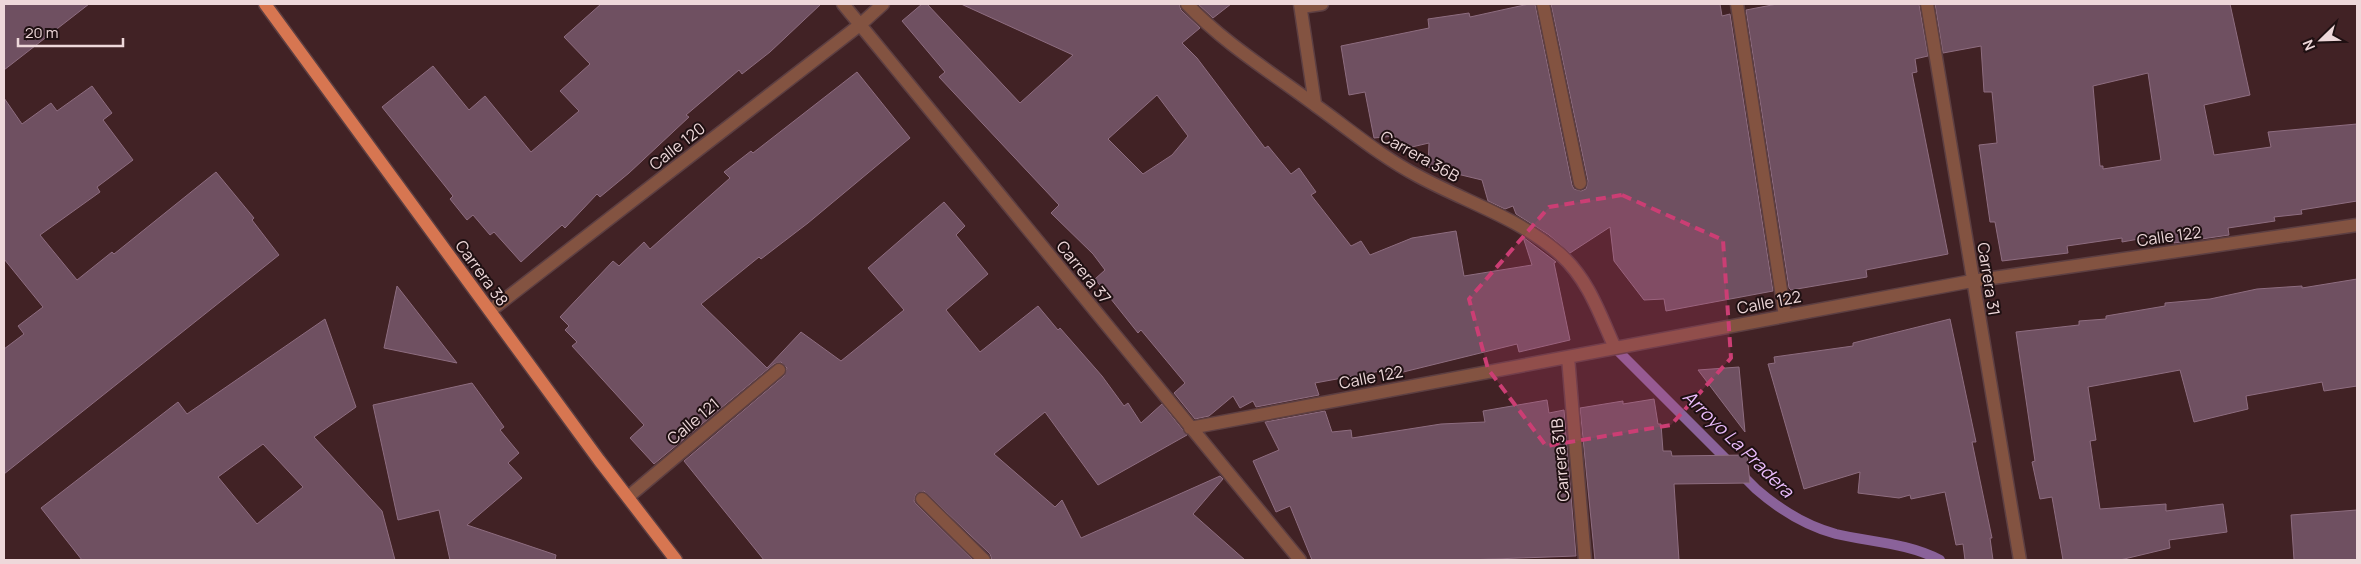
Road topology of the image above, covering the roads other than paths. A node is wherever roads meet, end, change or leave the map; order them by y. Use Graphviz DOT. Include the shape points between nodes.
graph roads {
  1 [pos="265,4"];
  2 [pos="843,4"];
  3 [pos="883,4"];
  4 [pos="1187,4"];
  5 [pos="1322,4"];
  6 [pos="1543,4"];
  7 [pos="1737,4"];
  8 [pos="1927,4"];
  9 [pos="1301,5"];
  10 [pos="861,24"];
  11 [pos="1315,104"];
  12 [pos="1580,183"];
  13 [pos="2357,225"];
  14 [pos="1972,281"];
  15 [pos="490,311"];
  16 [pos="1785,316"];
  17 [pos="1615,348"];
  18 [pos="1568,358"];
  19 [pos="779,370"];
  20 [pos="1190,428"];
  21 [pos="628,497"];
  22 [pos="922,499"];
  23 [pos="676,560"];
  24 [pos="984,560"];
  25 [pos="1300,560"];
  26 [pos="1585,560"];
  27 [pos="2020,560"];
  1 -- 15 [label="main road, Carrera 38"];
  2 -- 10 [label="street, Carrera 37"];
  3 -- 10 [label="street, Calle 120"];
  4 -- 11 [label="street, Carrera 36B" via="1236,48"];
  5 -- 9 [label="street"];
  6 -- 12 [label="street"];
  7 -- 16 [label="street"];
  8 -- 14 [label="street, Carrera 31"];
  9 -- 11 [label="street"];
  10 -- 15 [label="street, Calle 120"];
  10 -- 20 [label="street, Carrera 37"];
  11 -- 17 [label="street, Carrera 36B" via="1364,144 1418,176 1536,234 1585,281"];
  13 -- 14 [label="street, Calle 122"];
  14 -- 16 [label="street, Calle 122"];
  14 -- 27 [label="street, Carrera 31"];
  15 -- 21 [label="main road, Carrera 38"];
  16 -- 17 [label="street, Calle 122"];
  17 -- 18 [label="street, Calle 122"];
  18 -- 20 [label="street, Calle 122"];
  18 -- 26 [label="street, Carrera 31B"];
  19 -- 21 [label="street, Calle 121"];
  20 -- 25 [label="street, Carrera 37"];
  21 -- 23 [label="main road, Carrera 38"];
  22 -- 24 [label="street"];
}
